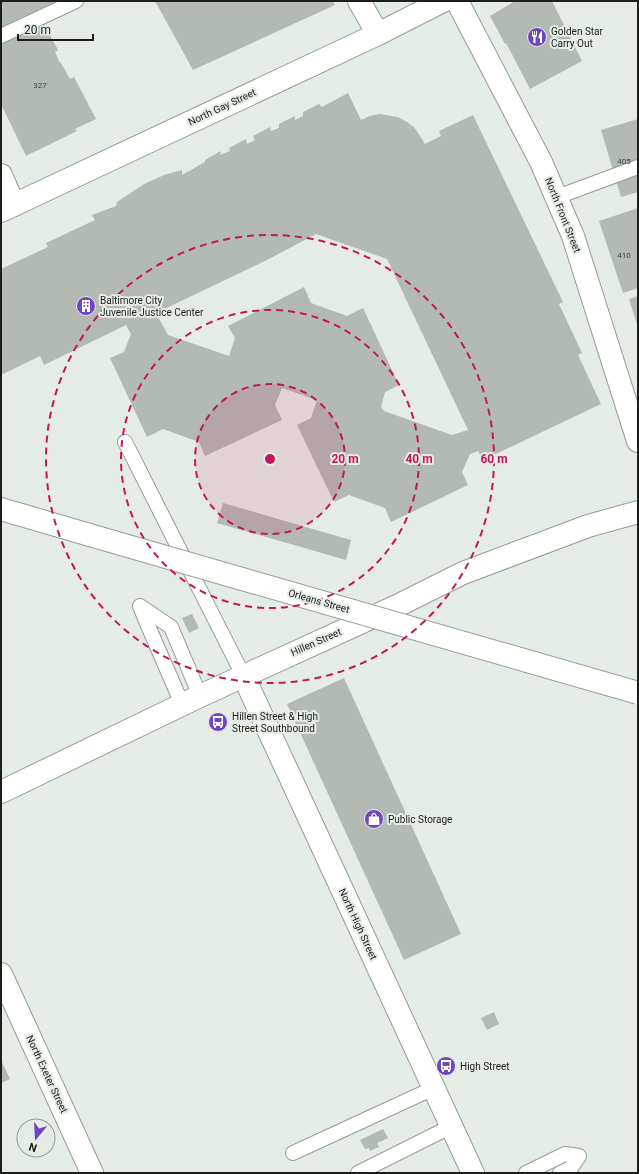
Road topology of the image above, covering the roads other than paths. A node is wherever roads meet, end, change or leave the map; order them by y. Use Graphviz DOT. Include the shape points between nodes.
graph roads {
  1 [pos="76,1"];
  2 [pos="360,1"];
  3 [pos="443,1"];
  4 [pos="457,1"];
  5 [pos="378,34"];
  6 [pos="1,36"];
  7 [pos="638,167"];
  8 [pos="1,174"];
  9 [pos="557,197"];
  10 [pos="8,208"];
  11 [pos="638,441"];
  12 [pos="125,442"];
  13 [pos="1,509"];
  14 [pos="638,512"];
  15 [pos="243,675"];
  16 [pos="638,693"];
  17 [pos="191,700"];
  18 [pos="1,792"];
  19 [pos="1,974"];
  20 [pos="434,1088"];
  21 [pos="452,1126"];
  22 [pos="293,1153"];
  23 [pos="92,1173"];
  24 [pos="358,1173"];
  25 [pos="473,1173"];
  26 [pos="526,1173"];
  27 [pos="560,1173"];
  1 -- 6 [label="lane"];
  2 -- 5 [label="main road"];
  3 -- 5 [label="main road, North Gay Street"];
  4 -- 9 [label="main road, North Front Street"];
  5 -- 10 [label="main road, North Gay Street"];
  7 -- 9 [label="lane"];
  8 -- 10 [label="main road"];
  9 -- 11 [label="main road, North Front Street" via="574,236"];
  12 -- 15 [label="lane"];
  13 -- 16 [label="main road, Orleans Street, bridge"];
  14 -- 15 [label="main road, Hillen Street" via="588,526 463,573 397,606"];
  15 -- 17 [label="main road, Hillen Street"];
  15 -- 20 [label="main road, North High Street"];
  17 -- 17 [label="lane" via="171,627 140,606 146,621"];
  17 -- 18 [label="main road, Hillen Street"];
  19 -- 23 [label="main road, North Exeter Street"];
  20 -- 21 [label="main road, North High Street"];
  20 -- 22 [label="lane"];
  21 -- 24 [label="lane"];
  21 -- 25 [label="main road, North High Street"];
  26 -- 27 [label="lane" via="564,1154 579,1156 572,1168"];
}
